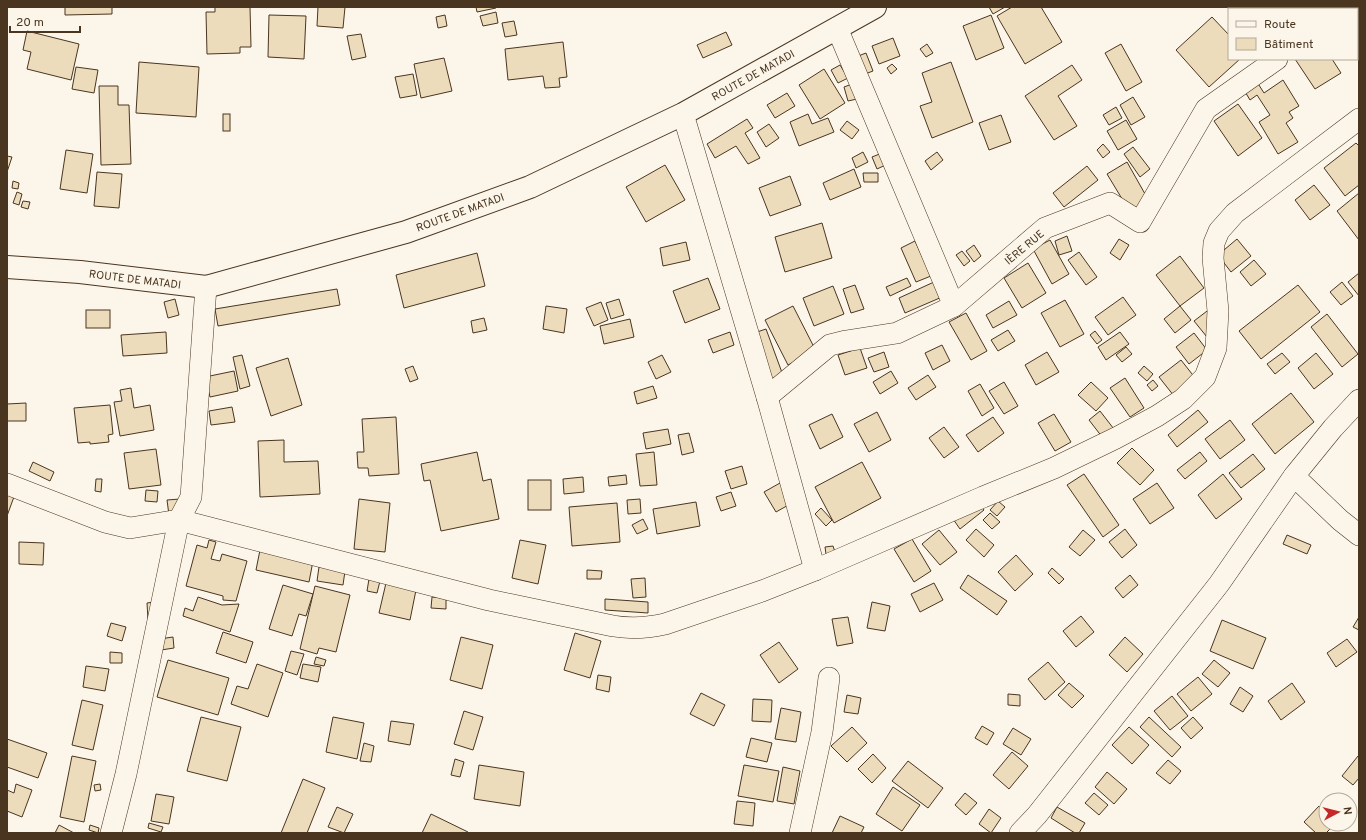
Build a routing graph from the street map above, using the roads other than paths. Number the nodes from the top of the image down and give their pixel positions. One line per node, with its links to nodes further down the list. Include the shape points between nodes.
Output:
1 (875, 7): 2 (highway, ROUTE DE MATADI)
2 (837, 28): 4 (highway, ROUTE DE MATADI); 8 (street)
3 (1276, 60): 8 (street, IÈRE RUE, via 1206,109 1140,222 1110,202 1045,228)
4 (683, 114): 7 (highway, ROUTE DE MATADI, via 530,187 406,232); 9 (street)
5 (1359, 119): 15 (street, via 1235,213 1219,231 1214,243 1213,258 1218,311 1216,348 1204,377 1183,399 1157,416 1081,456)
6 (7, 267): 7 (highway, ROUTE DE MATADI, via 80,272)
7 (206, 287): 13 (street, via 191,496)
8 (954, 306): 9 (street, IÈRE RUE, via 897,333 830,345)
9 (767, 397): 15 (street)
10 (1359, 400): 11 (street)
11 (1294, 476): 14 (street); 19 (street, via 1219,584 1042,809)
12 (7, 484): 13 (street, via 105,522 130,528)
13 (179, 520): 15 (street, via 489,600 632,629 665,624); 17 (street, via 126,774)
14 (1359, 535)
15 (815, 570)
16 (829, 678): 18 (street, via 822,732)
17 (111, 833)
18 (800, 833)
19 (1020, 833)

